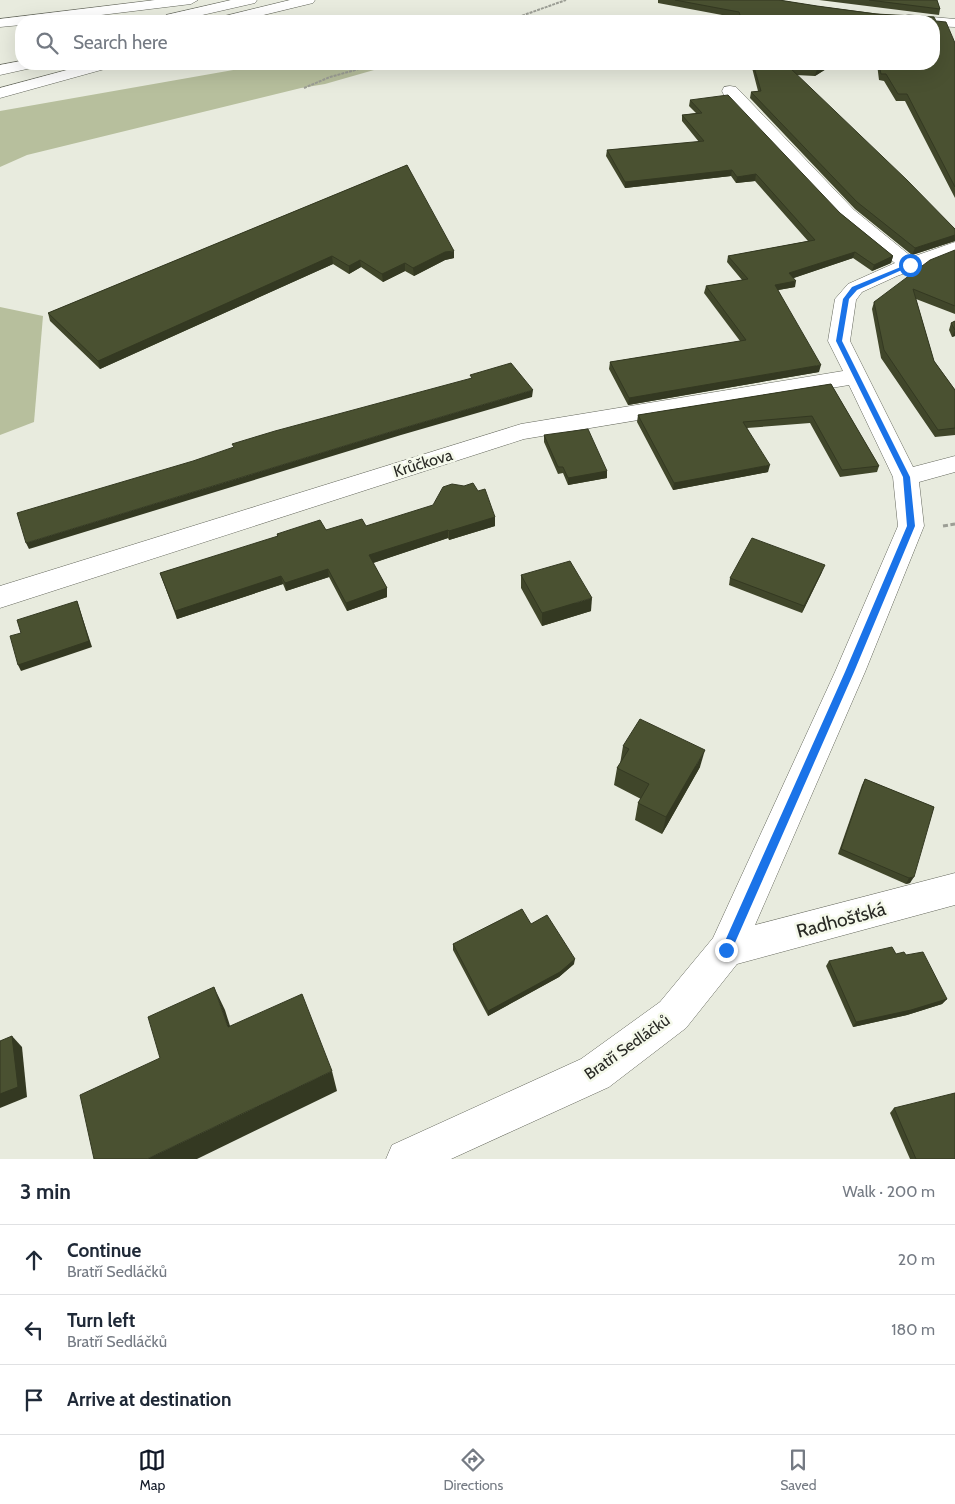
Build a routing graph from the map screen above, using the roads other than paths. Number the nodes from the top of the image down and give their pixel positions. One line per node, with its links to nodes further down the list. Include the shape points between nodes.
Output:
1 (191, 0): 4 (main road)
2 (250, 0): 5 (main road)
3 (313, 1): 6 (main road); 7 (main road)
4 (66, 15)
5 (184, 15)
6 (249, 15)
7 (272, 15)
8 (15, 21): 10 (main road)
9 (940, 22): 11 (main road)
10 (0, 23)
11 (955, 23)
12 (15, 51): 13 (main road)
13 (0, 55)
14 (15, 67): 15 (main road)
15 (0, 70)
16 (84, 70): 18 (main road)
17 (730, 91): 20 (main road, via 847,214)
18 (0, 93)
19 (955, 248): 20 (main road, Bratří Sedláčků)
20 (910, 265): 21 (main road, Bratří Sedláčků, via 855,288 846,299 839,341)
21 (858, 376): 23 (main road, Bratří Sedláčků); 24 (main road, Krůčkova, via 521,432)
22 (955, 464): 23 (main road)
23 (906, 477): 26 (main road, Bratří Sedláčků, via 911,526)
24 (0, 596)
25 (955, 889): 26 (main road, Radhošťská)
26 (726, 950): 27 (main road, Bratří Sedláčků, via 673,1015 595,1073)
27 (406, 1159)

